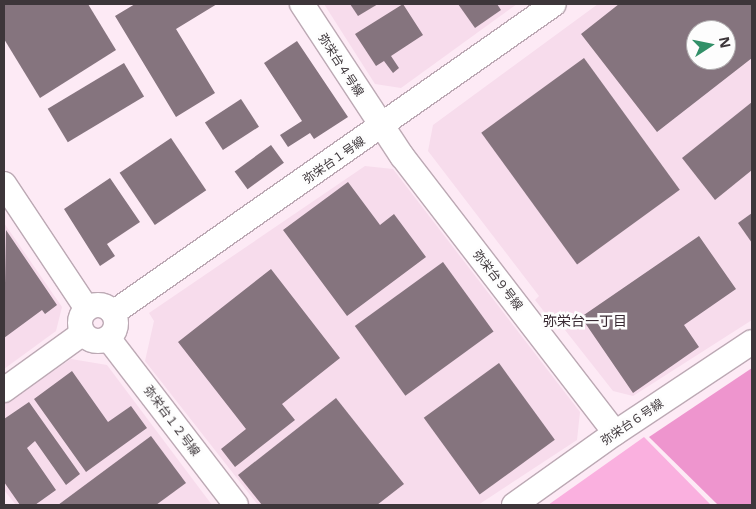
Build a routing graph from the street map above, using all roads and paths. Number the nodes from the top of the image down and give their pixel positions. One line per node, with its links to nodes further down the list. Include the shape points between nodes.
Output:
1 (302, 4): 3 (street, 弥栄台４号線)
2 (554, 4): 3 (street, 弥栄台１号線)
3 (382, 126): 6 (street, 弥栄台１号線); 11 (street, 弥栄台９号線)
4 (4, 184): 5 (street)
5 (87, 309): 6 (street, via 100,305); 7 (street, via 80,320)
6 (113, 313): 8 (street, via 115,326)
7 (83, 333): 8 (street, via 94,340); 10 (street)
8 (108, 338): 12 (street, 弥栄台１２号線)
9 (752, 342): 11 (street, 弥栄台６号線)
10 (4, 390)
11 (615, 433): 13 (street, 弥栄台６号線)
12 (236, 505)
13 (514, 505)

